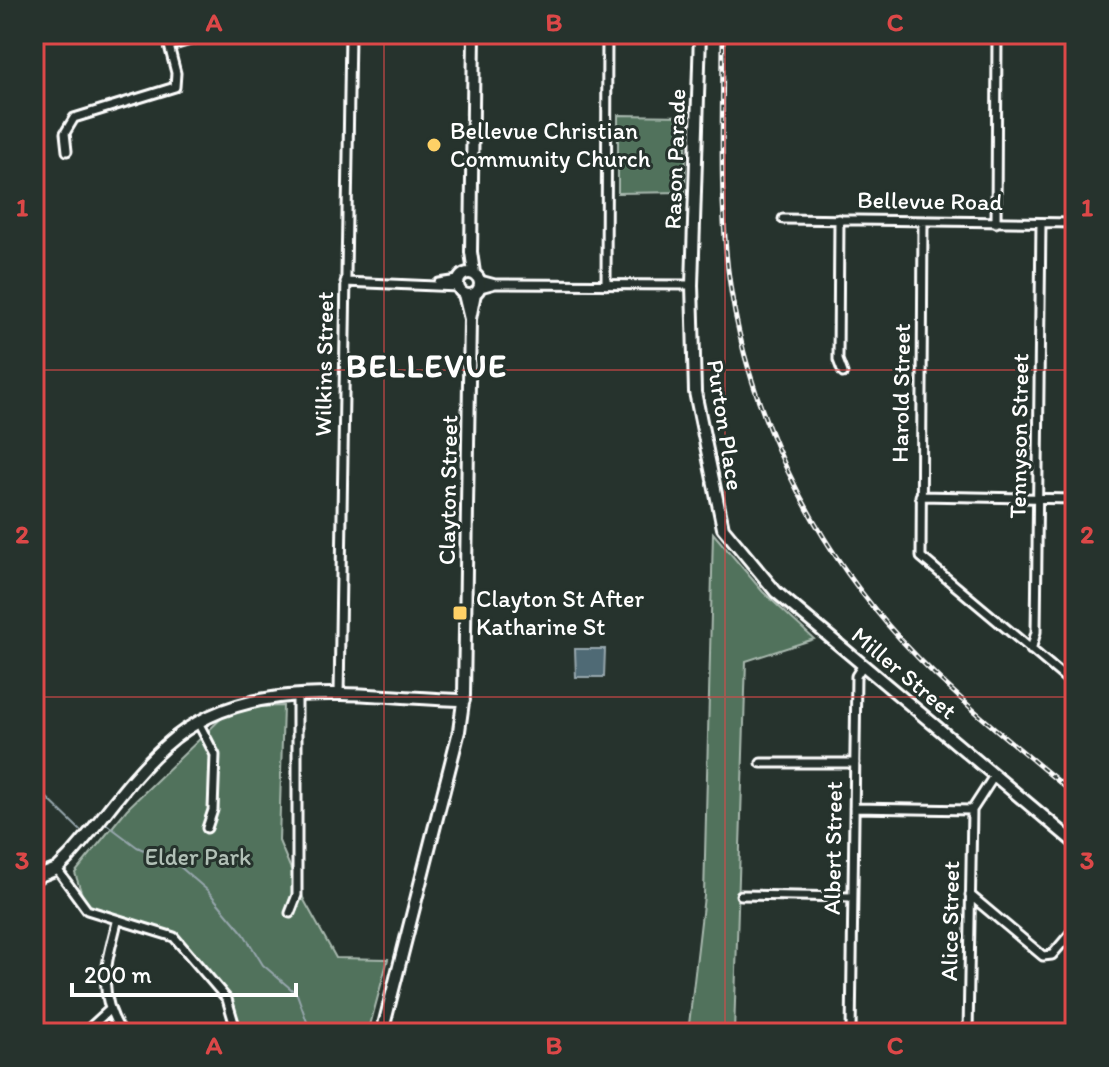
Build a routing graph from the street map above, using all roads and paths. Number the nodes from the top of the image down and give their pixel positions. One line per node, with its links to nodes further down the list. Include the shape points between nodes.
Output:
1 (194, 34): 8 (street)
2 (211, 34): 8 (street)
3 (350, 34): 16 (street, Wilkins Street)
4 (607, 34): 18 (street)
5 (700, 34): 19 (main road, Rason Parade)
6 (997, 34): 13 (street)
7 (473, 37): 17 (main road, Clayton Street)
8 (168, 40): 9 (street, via 176,73 172,91 74,118 65,133)
9 (67, 151)
10 (783, 219): 11 (street, Bellevue Road)
11 (839, 219): 12 (street, Bellevue Road); 20 (street, via 838,360)
12 (923, 221): 13 (street, Bellevue Road); 21 (street, Harold Street)
13 (996, 223): 14 (street, Bellevue Road)
14 (1041, 223): 15 (street, Bellevue Road); 22 (street, Tennyson Street)
15 (1075, 223)
16 (345, 282): 17 (street); 28 (street, Wilkins Street)
17 (469, 284): 18 (street); 30 (main road, Clayton Street)
18 (606, 285): 19 (street)
19 (692, 285): 24 (main road, Purton Place, via 695,392)
20 (843, 373)
21 (920, 496): 22 (street); 25 (street, Harold Street, via 920,555 926,564)
22 (1039, 499): 23 (street); 25 (street, Tennyson Street, via 1036,632)
23 (1075, 499)
24 (721, 522): 26 (main road, Miller Street, via 776,592)
25 (1031, 650): 27 (street)
26 (863, 665): 33 (street, Albert Street, via 856,676); 34 (main road, Miller Street)
27 (1075, 686)
28 (339, 695): 29 (main road); 30 (main road)
29 (297, 696): 31 (main road, via 246,703); 44 (street, via 297,895)
30 (462, 698): 51 (main road, Clayton Street)
31 (199, 724): 37 (street, via 215,755 213,810); 39 (main road, via 149,761)
32 (761, 763): 33 (street)
33 (855, 763): 35 (street, Albert Street)
34 (994, 776): 36 (street); 38 (main road, Miller Street)
35 (854, 808): 36 (street); 43 (street, Albert Street)
36 (972, 810): 42 (street, Alice Street)
37 (207, 828)
38 (1075, 843)
39 (57, 869): 40 (main road); 45 (street, via 87,910)
40 (34, 878)
41 (741, 895): 43 (street)
42 (970, 895): 46 (street, via 1043,956 1052,955); 53 (street, Alice Street)
43 (852, 897): 52 (street, Albert Street)
44 (290, 913)
45 (117, 922): 47 (street, via 104,976); 50 (street, via 174,937 227,999)
46 (1075, 928)
47 (108, 1011): 48 (street); 49 (street)
48 (84, 1033)
49 (122, 1033)
50 (237, 1033)
51 (382, 1033)
52 (851, 1033)
53 (968, 1033)

